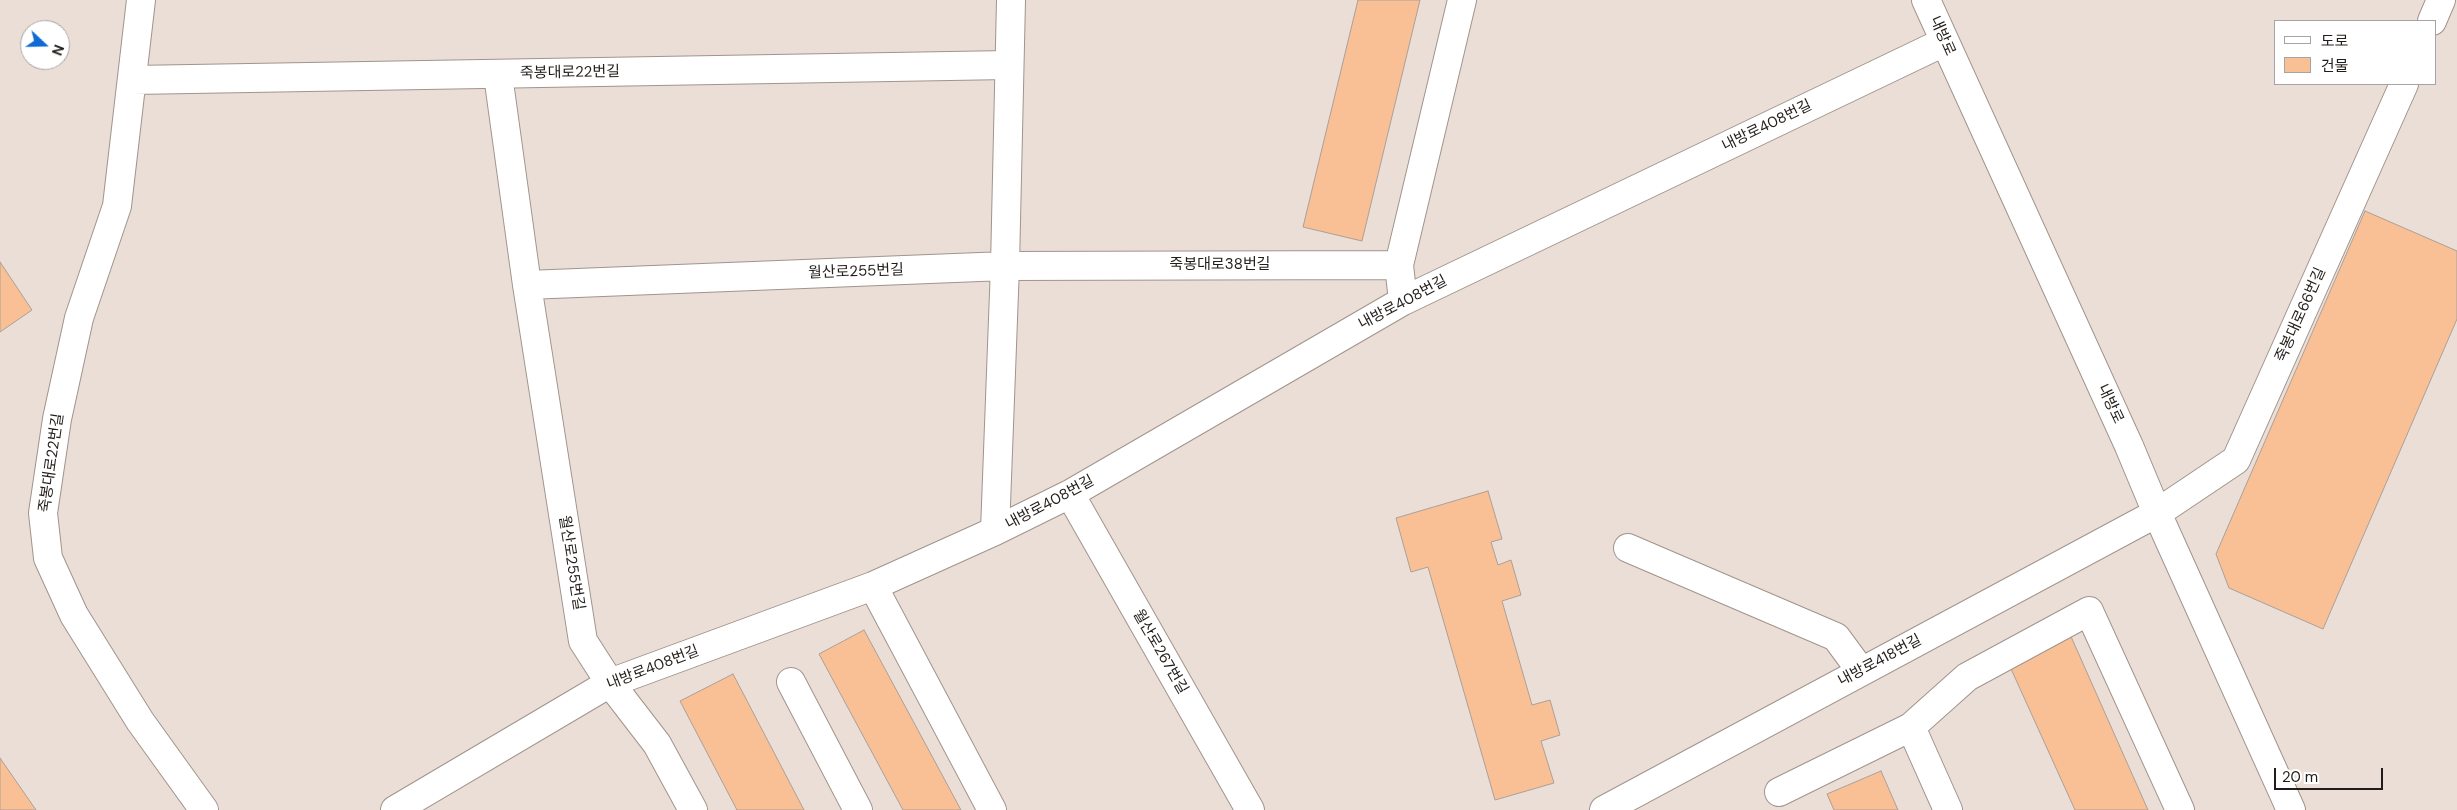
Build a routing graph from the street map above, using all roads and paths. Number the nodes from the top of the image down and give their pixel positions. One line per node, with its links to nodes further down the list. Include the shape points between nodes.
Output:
1 (141, 0): 10 (street, 죽봉대로22번길)
2 (1011, 0): 8 (street)
3 (1462, 0): 12 (street)
4 (1926, 0): 7 (street, 내방로)
5 (2441, 0): 6 (street)
6 (2432, 20)
7 (1944, 42): 15 (street, 내방로408번길); 17 (street, 내방로)
8 (1008, 64): 9 (street, 죽봉대로22번길); 13 (street)
9 (498, 75): 10 (street, 죽봉대로22번길); 14 (street, 월산로255번길)
10 (132, 80): 26 (street, 죽봉대로22번길, via 116,206 79,318 57,419 43,513 48,558 74,615 140,721)
11 (2404, 85): 17 (street, 죽봉대로66번길, via 2236,460)
12 (1399, 265): 13 (street, 죽봉대로38번길); 15 (street)
13 (1005, 266): 14 (street, 월산로255번길); 18 (street)
14 (527, 285): 23 (street, 월산로255번길, via 583,641)
15 (1403, 301): 16 (street, 내방로408번길)
16 (1070, 494): 18 (street, 내방로408번길); 31 (street, 월산로267번길)
17 (2157, 513): 21 (street, 내방로418번길); 35 (street, 내방로)
18 (995, 531): 20 (street, 내방로408번길)
19 (1628, 548): 21 (street, via 1836,637)
20 (873, 586): 23 (street, 내방로408번길); 30 (street)
21 (1861, 671): 32 (street, 내방로418번길)
22 (791, 682): 29 (street)
23 (610, 683): 27 (street, 내방로408번길); 28 (street, 월산로255번길, via 657,744)
24 (1911, 727): 25 (street); 33 (street); 34 (street, via 1967,677 2089,611)
25 (1780, 792)
26 (204, 810)
27 (395, 810)
28 (693, 810)
29 (858, 810)
30 (992, 810)
31 (1250, 810)
32 (1604, 810)
33 (1948, 810)
34 (2180, 810)
35 (2291, 810)

